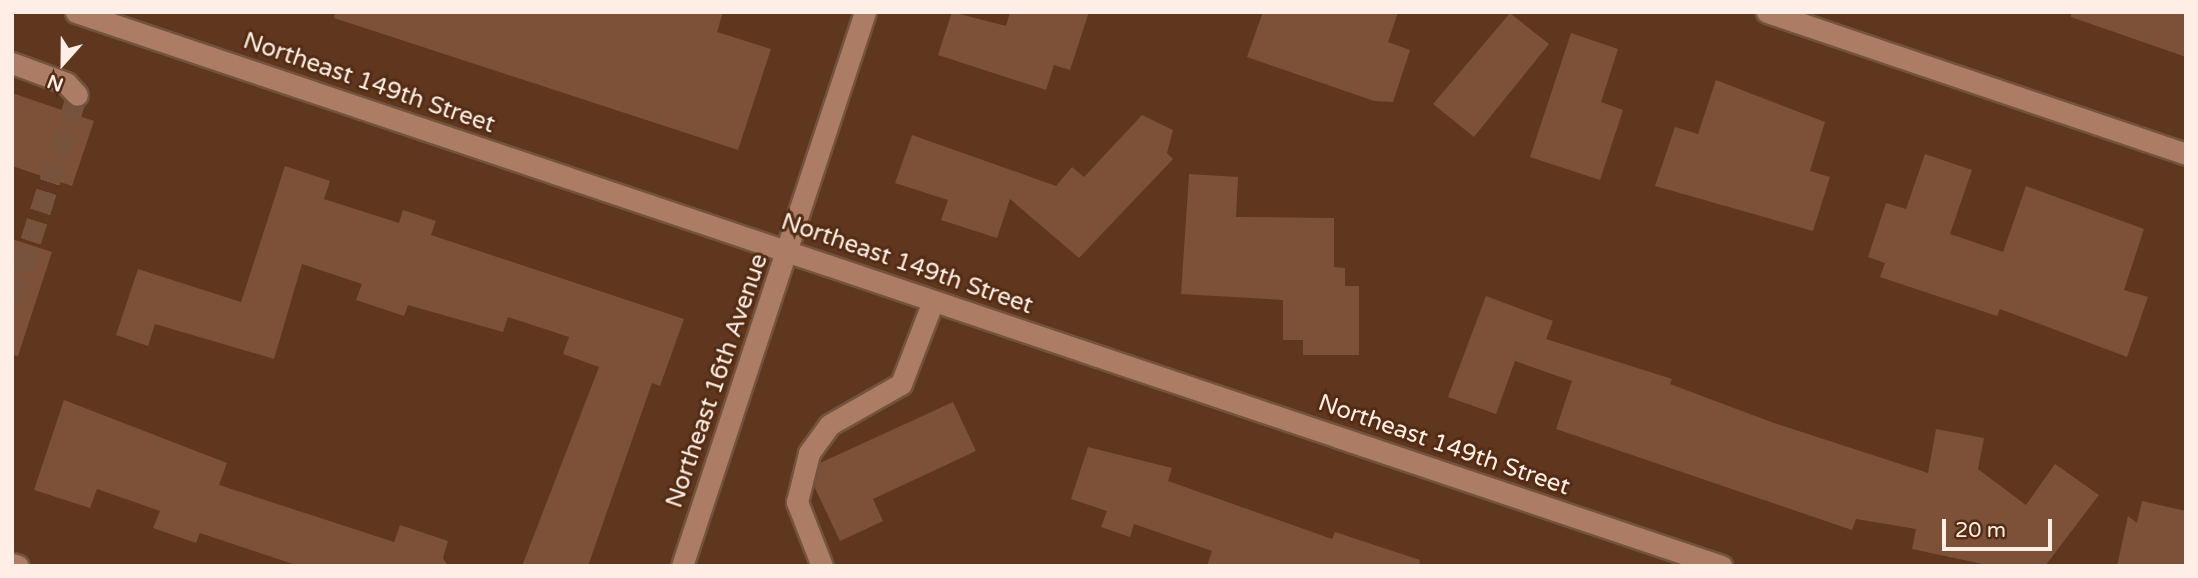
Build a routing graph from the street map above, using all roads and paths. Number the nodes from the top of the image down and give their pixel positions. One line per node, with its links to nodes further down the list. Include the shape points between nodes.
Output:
1 (76, 12): 7 (street, Northeast 149th Street)
2 (866, 12): 7 (street, Northeast 16th Avenue)
3 (1767, 12): 6 (street)
4 (12, 63): 5 (street, via 66,83)
5 (76, 94)
6 (2186, 154)
7 (788, 252): 8 (street, Northeast 149th Street); 11 (street, Northeast 16th Avenue)
8 (933, 300): 12 (street, via 901,384 828,425 809,453 797,502); 13 (street, Northeast 149th Street)
9 (12, 564): 10 (street)
10 (18, 566)
11 (682, 566)
12 (822, 566)
13 (1721, 566)

